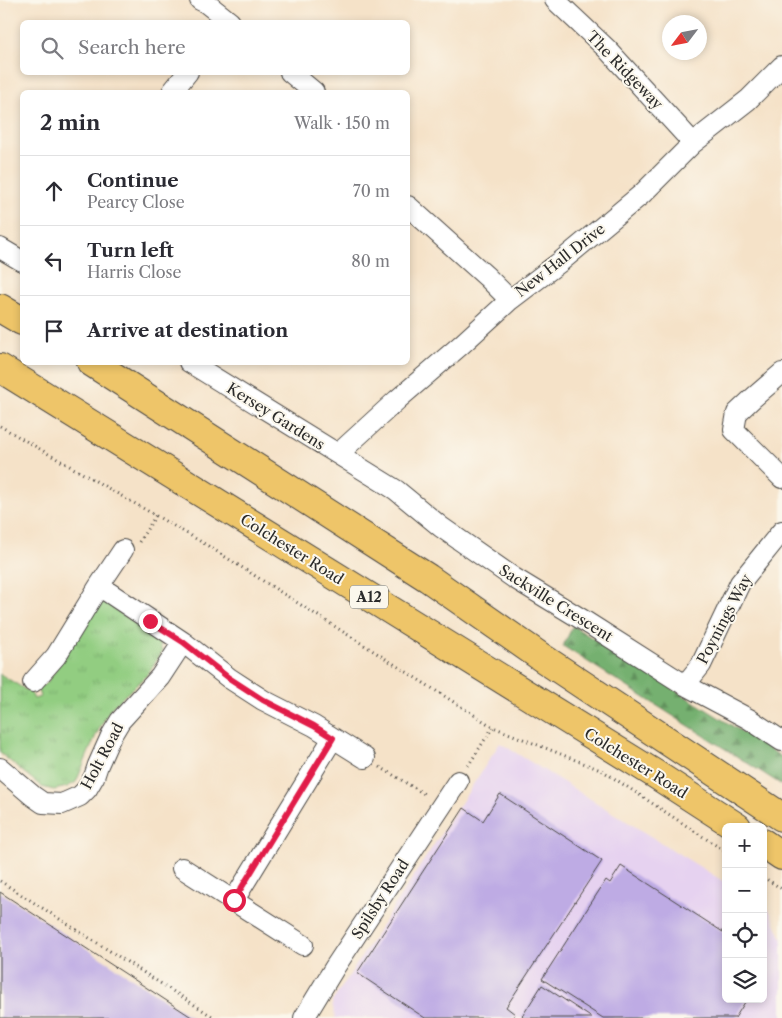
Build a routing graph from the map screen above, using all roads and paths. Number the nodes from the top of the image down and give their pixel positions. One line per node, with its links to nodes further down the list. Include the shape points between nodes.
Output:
1 (200, 0): 3 (street)
2 (554, 0): 9 (street, The Ridgeway, via 607,49)
3 (227, 20)
4 (782, 66): 9 (street, New Hall Drive, via 748,100)
5 (186, 75): 7 (street)
6 (294, 75): 8 (street)
7 (174, 90)
8 (312, 90)
9 (693, 142): 13 (street, New Hall Drive, via 642,194)
10 (410, 208): 13 (street)
11 (0, 248): 12 (street)
12 (20, 261)
13 (510, 300): 21 (street, New Hall Drive)
14 (0, 308): 15 (highway)
15 (20, 320)
16 (96, 365): 37 (highway, via 428,578)
17 (194, 365): 21 (street, Kersey Gardens)
18 (0, 368): 38 (highway, Colchester Road / A12)
19 (782, 373): 22 (street, via 737,413 734,430)
20 (0, 426): 23 (path)
21 (338, 454): 29 (street, Sackville Crescent, via 396,490 441,527 514,578)
22 (782, 478)
23 (156, 515): 25 (path, via 133,550); 30 (path)
24 (782, 531): 29 (street, Poynings Way, via 740,583 701,665)
25 (123, 550): 26 (street)
26 (99, 586): 27 (street); 28 (street, via 56,656)
27 (183, 642): 31 (street, via 229,678); 34 (street, Holt Road, via 160,677 120,720 88,789 80,796 62,804 43,803)
28 (33, 682)
29 (685, 685): 32 (street, Sackville Crescent, via 749,719)
30 (493, 727): 35 (path); 40 (path, via 603,771)
31 (333, 738): 33 (street); 46 (street)
32 (782, 741)
33 (365, 758): 36 (path)
34 (0, 768)
35 (458, 781): 36 (street, Spilsby Road)
36 (442, 804): 49 (street, Spilsby Road)
37 (782, 817)
38 (731, 823)
39 (767, 847): 41 (highway)
40 (722, 849)
41 (782, 856)
42 (182, 868): 46 (street)
43 (767, 880): 45 (path)
44 (0, 881): 48 (path)
45 (782, 889)
46 (234, 900): 47 (street)
47 (303, 945)
48 (215, 1018)
49 (304, 1018)

